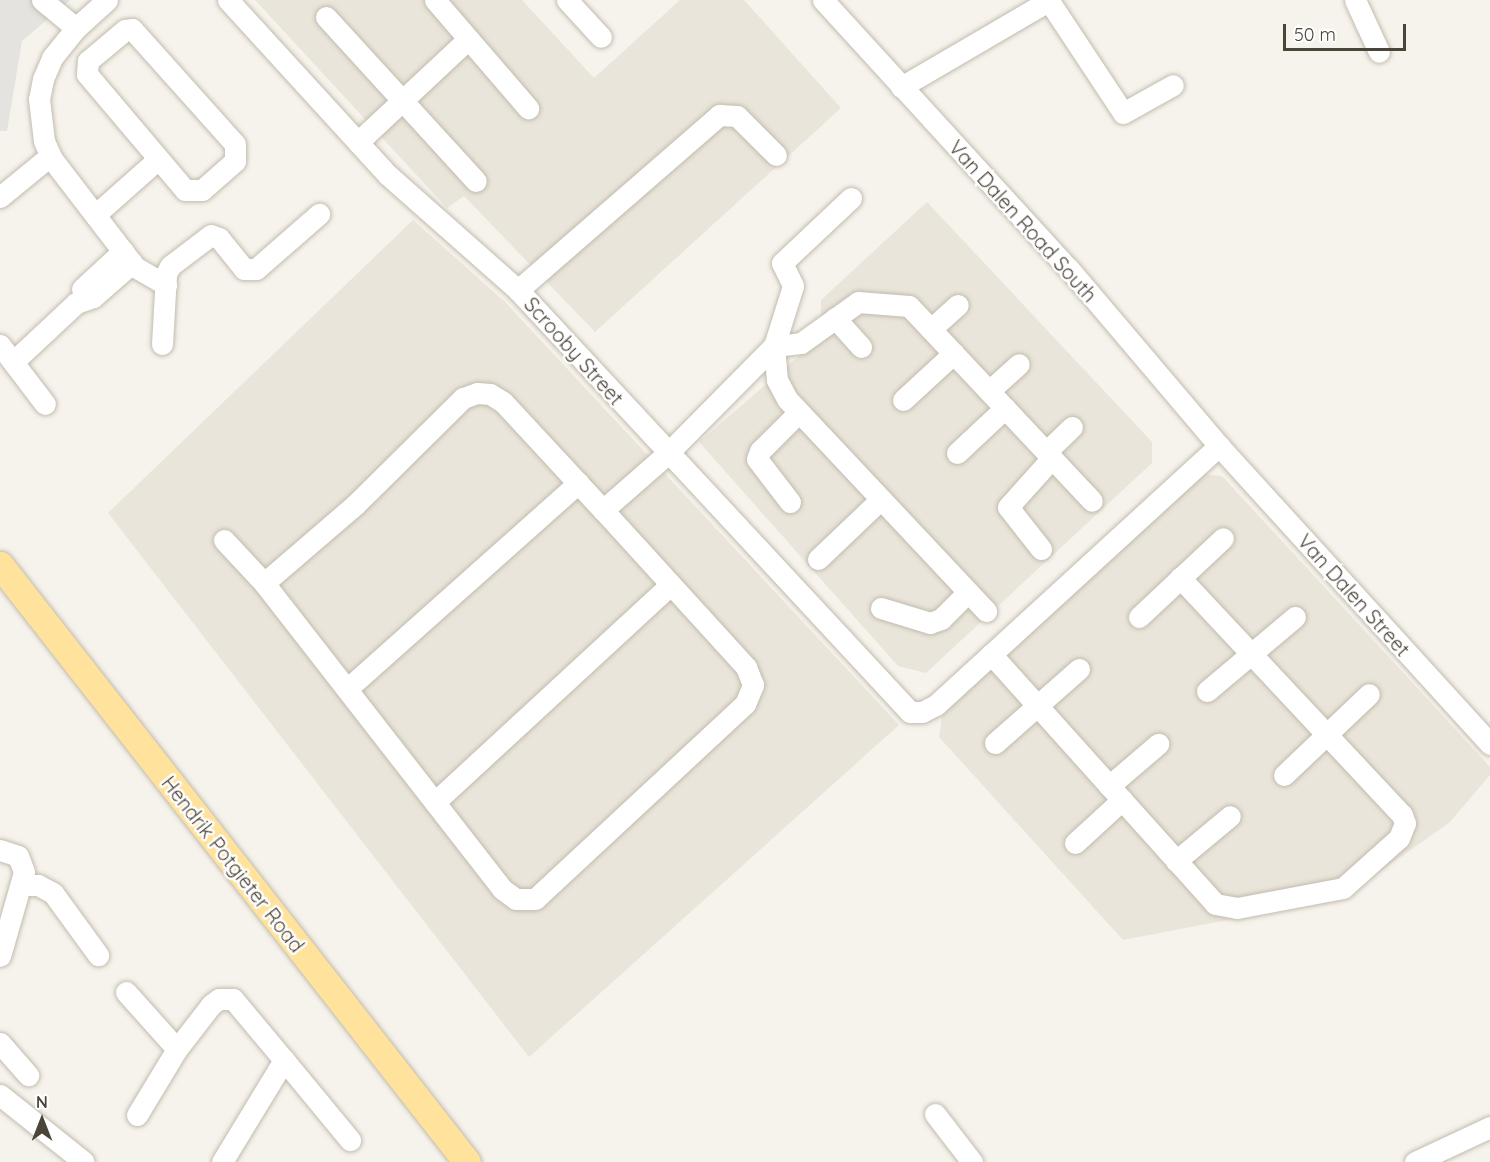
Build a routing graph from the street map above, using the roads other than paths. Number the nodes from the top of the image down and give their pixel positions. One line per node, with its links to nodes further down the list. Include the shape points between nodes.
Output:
1 (42, 0): 10 (street)
2 (107, 0): 10 (street)
3 (228, 0): 18 (street, Scrooby Street)
4 (435, 0): 12 (street)
5 (567, 0): 11 (street)
6 (823, 0): 15 (street, Van Dalen Road South)
7 (1049, 0): 14 (street, via 1123,112); 15 (street)
8 (1355, 0): 13 (street)
9 (326, 17): 16 (street)
10 (76, 28): 19 (street, via 43,79 39,99)
11 (602, 37)
12 (468, 39): 16 (street); 17 (street)
13 (1379, 52)
14 (1173, 86)
15 (901, 87): 47 (street, Van Dalen Road South, via 1068,269)
16 (403, 100): 18 (street); 22 (street)
17 (528, 108)
18 (358, 142): 30 (street, Scrooby Street, via 388,175)
19 (48, 151): 23 (street); 24 (street); 27 (street)
20 (776, 155): 30 (street, via 738,116 719,115)
21 (158, 159): 21 (street, via 85,68 88,61 125,30 137,32 235,144 238,153 235,161 194,192 185,190); 27 (street)
22 (476, 181)
23 (0, 188)
24 (0, 197)
25 (850, 198): 36 (street, via 784,259 782,267 793,290)
26 (319, 214): 29 (street, via 250,271 239,264 219,238 206,236 170,266)
27 (95, 215): 28 (street)
28 (127, 257): 29 (street, via 147,277); 39 (street, via 93,297 76,303)
29 (166, 285): 34 (street)
30 (518, 290): 49 (street, Scrooby Street)
31 (958, 305): 33 (street)
32 (835, 318): 33 (street, via 864,300 898,302 909,306); 36 (street, via 801,343); 37 (street)
33 (930, 328): 38 (street)
34 (162, 344)
35 (0, 345): 39 (street)
36 (774, 345): 45 (street, via 777,380); 49 (street)
37 (861, 347)
38 (954, 353): 41 (street); 42 (street)
39 (13, 362): 43 (street)
40 (1019, 364): 41 (street)
41 (989, 391): 44 (street)
42 (903, 400)
43 (45, 404)
44 (1005, 408): 48 (street); 50 (street)
45 (799, 412): 52 (street); 54 (street, via 760,451 757,459)
46 (1072, 427): 50 (street)
47 (1219, 446): 69 (street); 79 (street, Van Dalen Street)
48 (957, 453)
49 (667, 454): 55 (street); 69 (street, Scrooby Street, via 910,712 922,712 936,705)
50 (1049, 455): 53 (street); 58 (street, via 1008,507)
51 (578, 483): 55 (street); 62 (street, via 503,402 477,393 464,398 356,504); 72 (street)
52 (881, 500): 59 (street); 64 (street)
53 (1092, 501)
54 (790, 502)
55 (603, 510): 63 (street)
56 (1223, 538): 61 (street)
57 (224, 540): 62 (street)
58 (1041, 549)
59 (818, 559)
60 (0, 565): 102 (main road, Hendrik Potgieter Road)
61 (1180, 578): 67 (street); 70 (street)
62 (264, 583): 72 (street)
63 (670, 585): 82 (street); 82 (street, via 746,667 752,677 750,696 544,891 526,900 507,894)
64 (968, 592): 65 (street, via 941,619 930,623); 66 (street)
65 (881, 608)
66 (986, 611)
67 (1139, 617)
68 (1295, 617): 70 (street)
69 (992, 654): 75 (street)
70 (1251, 654): 73 (street); 76 (street)
71 (1079, 669): 75 (street)
72 (347, 689): 82 (street)
73 (1207, 691)
74 (1370, 694): 76 (street)
75 (1037, 706): 77 (street); 81 (street)
76 (1327, 734): 80 (street); 86 (street, via 1405,823 1399,838 1342,888 1224,908 1208,897)
77 (995, 743)
78 (1158, 744): 81 (street)
79 (1490, 744)
80 (1284, 775)
81 (1116, 793): 84 (street); 86 (street)
82 (435, 802)
83 (1230, 816): 86 (street)
84 (1075, 843)
85 (0, 850): 87 (street, via 18,856 24,872)
86 (1176, 861)
87 (22, 885): 88 (street, via 38,885 53,893); 89 (street)
88 (98, 955)
89 (0, 956)
90 (126, 992): 92 (street)
91 (0, 1043): 94 (street)
92 (177, 1049): 93 (street, via 211,1005 226,997 239,1003); 97 (street)
93 (284, 1060): 99 (street); 101 (street)
94 (28, 1075)
95 (0, 1095): 100 (street)
96 (935, 1114): 103 (street)
97 (137, 1115)
98 (1490, 1127): 104 (street)
99 (350, 1140)
100 (84, 1162)
101 (222, 1162)
102 (467, 1162)
103 (972, 1162)
104 (1415, 1162)

